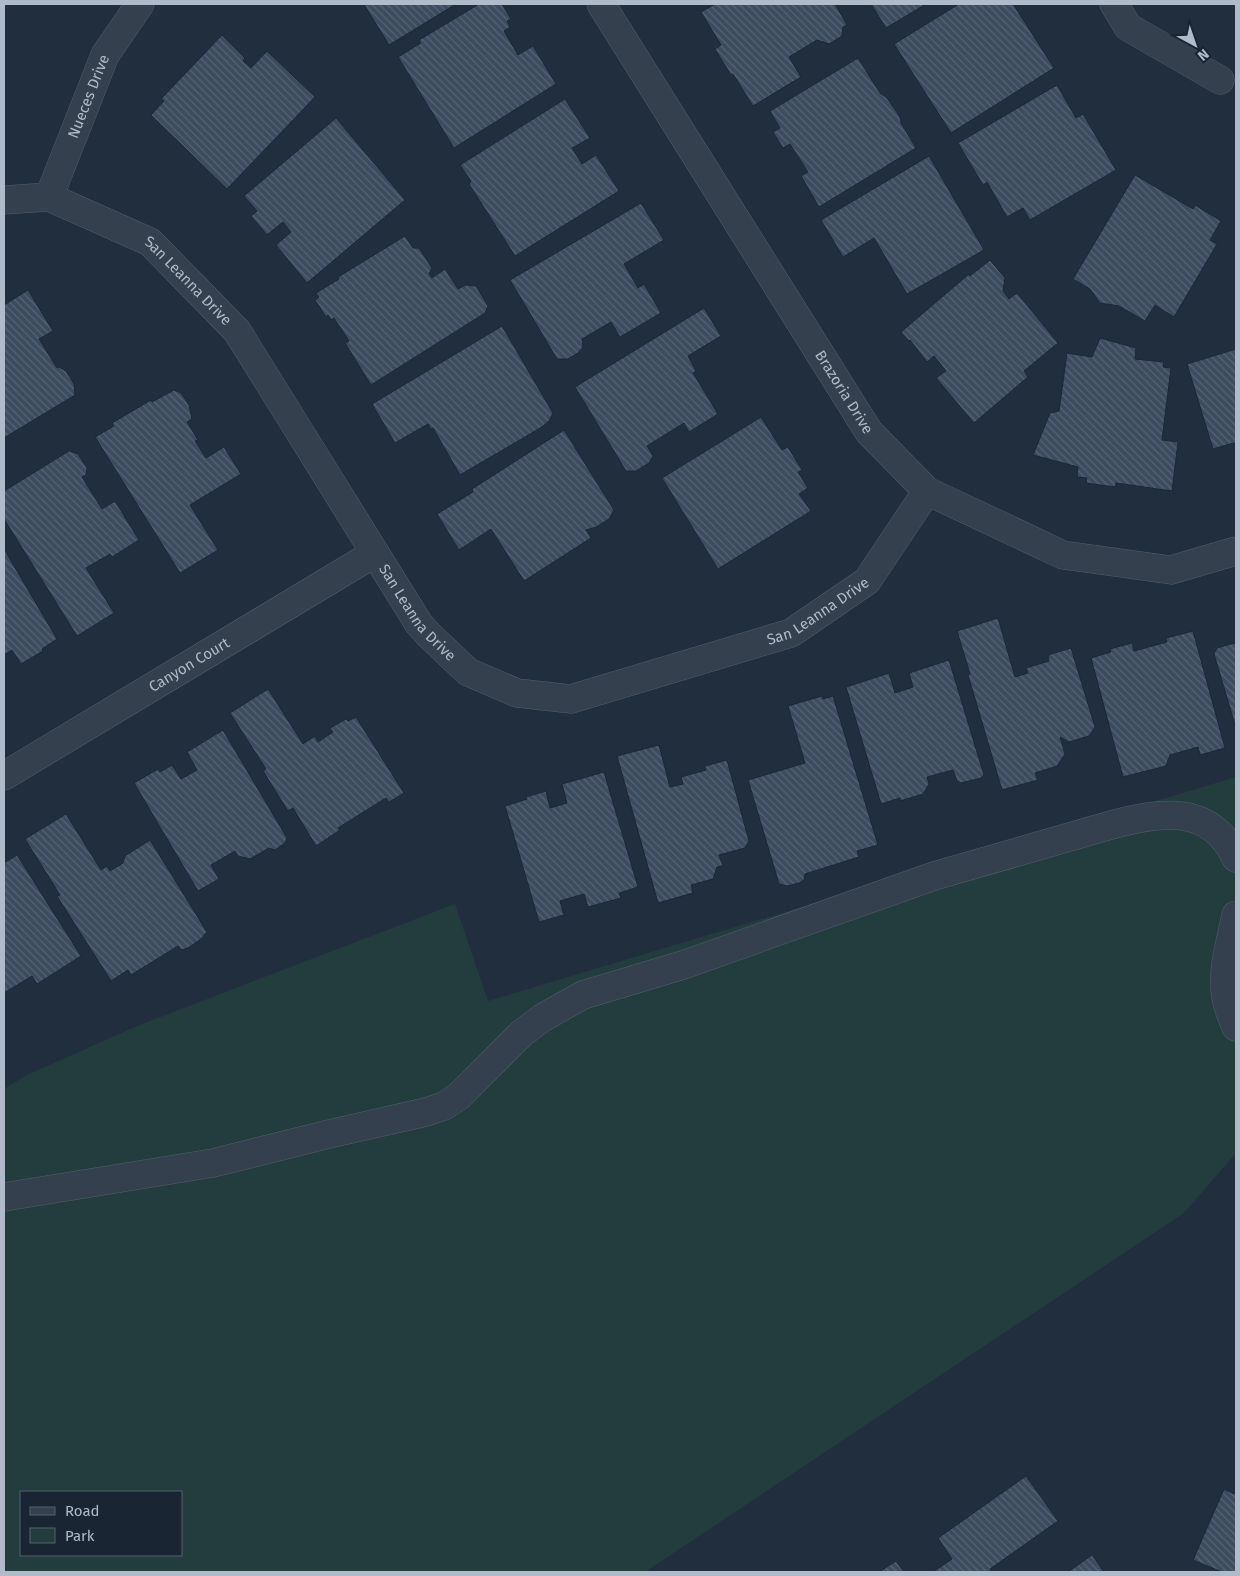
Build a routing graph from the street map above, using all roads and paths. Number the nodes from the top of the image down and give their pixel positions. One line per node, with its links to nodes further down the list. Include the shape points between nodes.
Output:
1 (140, 4): 5 (street, Nueces Drive, via 105,55)
2 (601, 4): 7 (street, Brazoria Drive, via 869,432)
3 (1114, 4): 4 (street, via 1128,26)
4 (1220, 80)
5 (49, 197): 6 (street, San Leanna Drive); 9 (street, San Leanna Drive, via 150,242 237,331)
6 (4, 200)
7 (927, 491): 8 (street, Brazoria Drive, via 1063,555 1171,570); 9 (street, San Leanna Drive, via 867,581 791,633 571,699 517,694 468,672 419,624)
8 (1236, 550)
9 (375, 553): 10 (street, Canyon Court)
10 (4, 776)
11 (1236, 858): 14 (street, via 1218,833 1183,815 1141,817 1111,825 934,876 683,965 583,995 548,1014 521,1034 460,1096 444,1106 213,1163)
12 (1236, 915): 13 (street, via 1224,983)
13 (1236, 1026)
14 (4, 1197)

